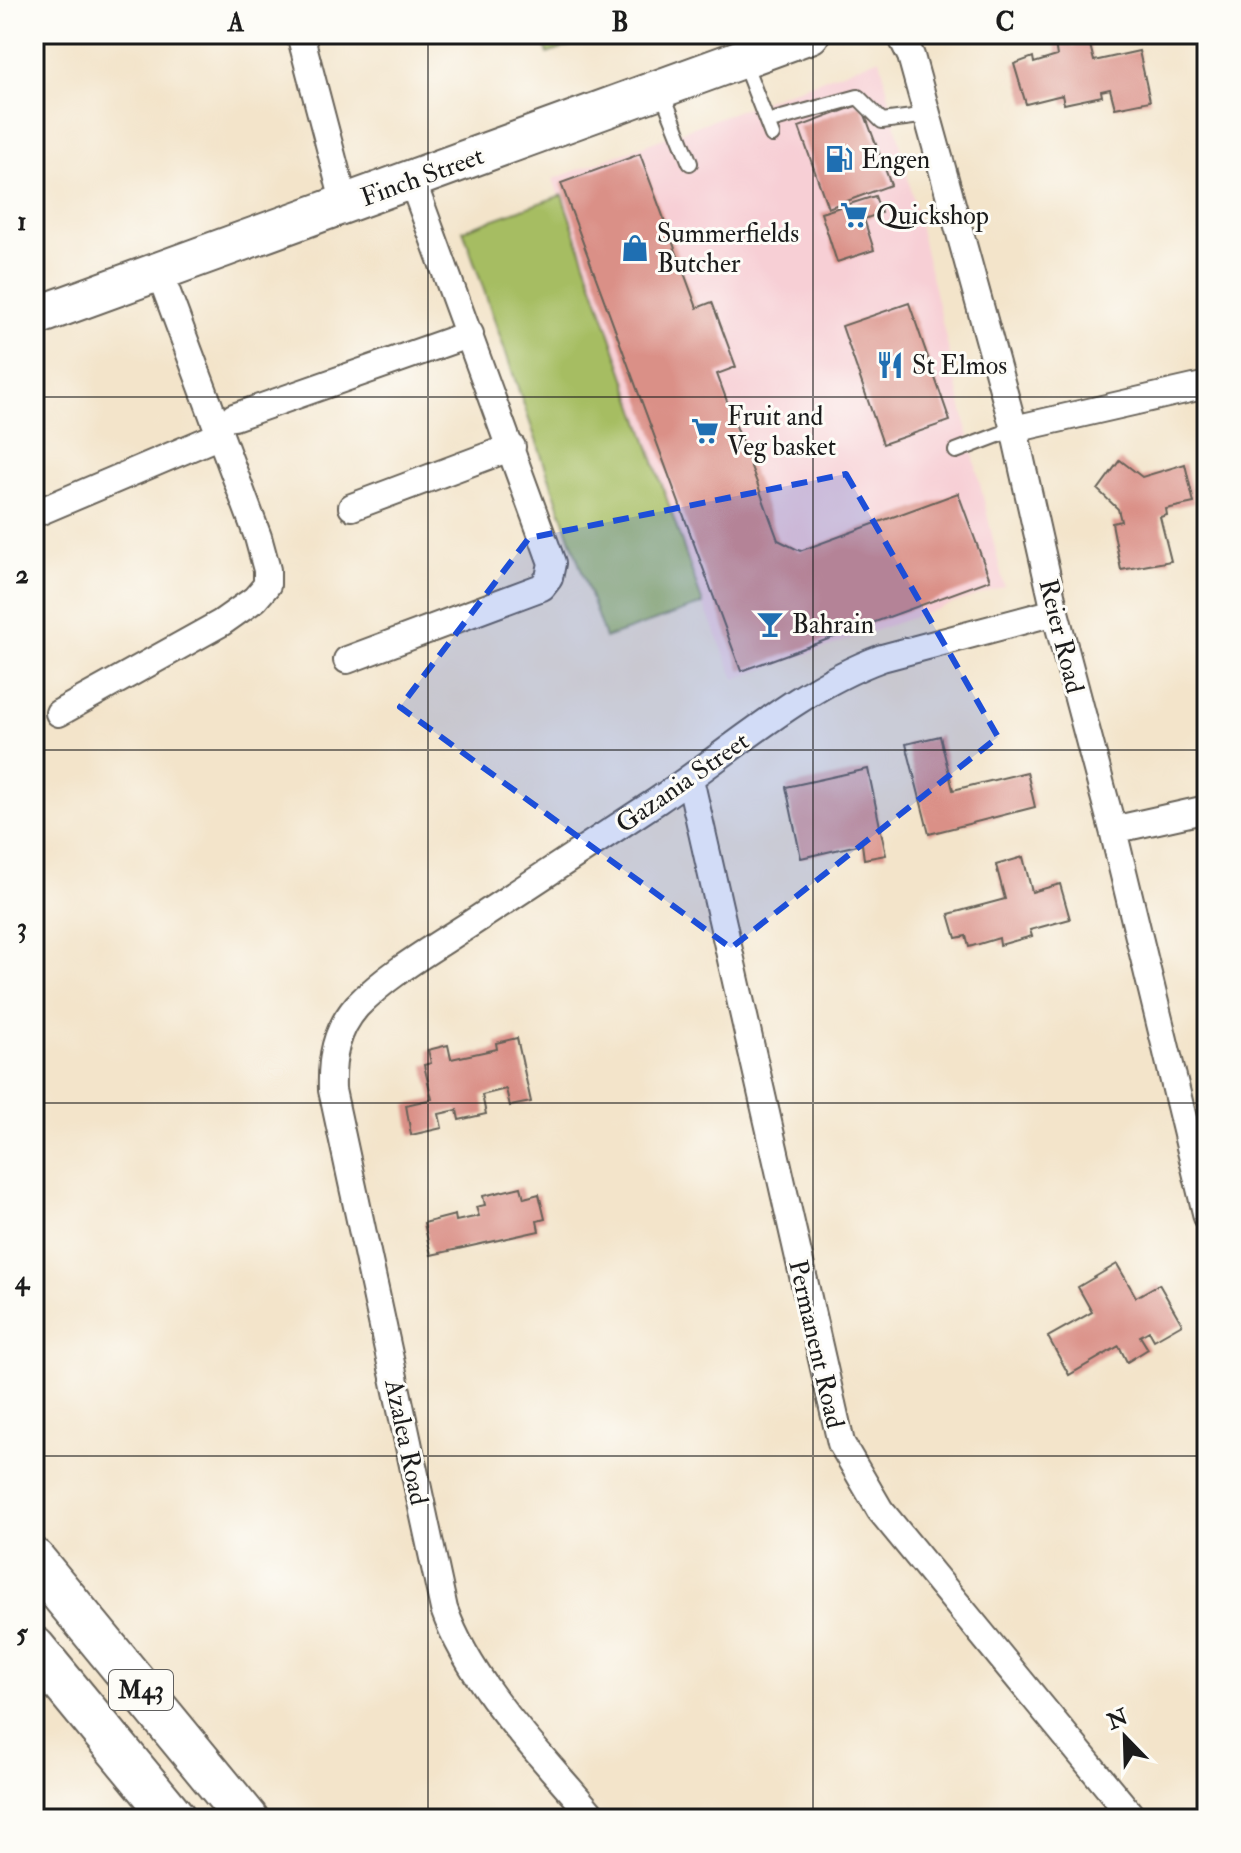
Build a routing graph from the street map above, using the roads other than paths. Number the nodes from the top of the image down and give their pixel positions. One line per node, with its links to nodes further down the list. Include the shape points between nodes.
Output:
1 (300, 34): 10 (street)
2 (810, 34): 4 (street, Finch Street)
3 (908, 41): 6 (street, Reier Road)
4 (742, 47): 5 (street, Finch Street); 6 (lane, via 770,128 858,97 882,121); 7 (street, via 654,71)
5 (661, 90): 7 (street, Finch Street); 8 (lane)
6 (928, 115): 16 (street, Reier Road)
7 (550, 129): 9 (street, Finch Street)
8 (690, 163)
9 (412, 180): 10 (street, Finch Street); 13 (street)
10 (345, 205): 11 (street, Finch Street)
11 (159, 271): 12 (street, Finch Street); 15 (street)
12 (42, 312)
13 (470, 334): 15 (street); 17 (street)
14 (1207, 385): 16 (street)
15 (227, 426): 20 (street); 23 (street, via 267,585 221,623)
16 (1014, 429): 18 (lane); 21 (street, Reier Road)
17 (512, 447): 19 (street); 22 (street, via 548,548 549,578 527,594)
18 (956, 451)
19 (352, 507)
20 (34, 514)
21 (1055, 612): 24 (street, Gazania Street, via 858,667 768,721); 26 (street, Reier Road)
22 (347, 660)
23 (59, 713)
24 (690, 779): 27 (street, Gazania Street, via 404,968); 34 (street, Permanent Road, via 841,1443 880,1510)
25 (1207, 809): 26 (street)
26 (1113, 830): 28 (street, Reier Road)
27 (345, 1022): 33 (street, Azalea Road, via 333,1050 332,1090 444,1609 456,1641 477,1672)
28 (1207, 1217)
29 (34, 1560): 32 (main road, M43)
30 (34, 1648): 31 (main road, M43)
31 (175, 1819)
32 (247, 1819)
33 (595, 1819)
34 (1134, 1819)

